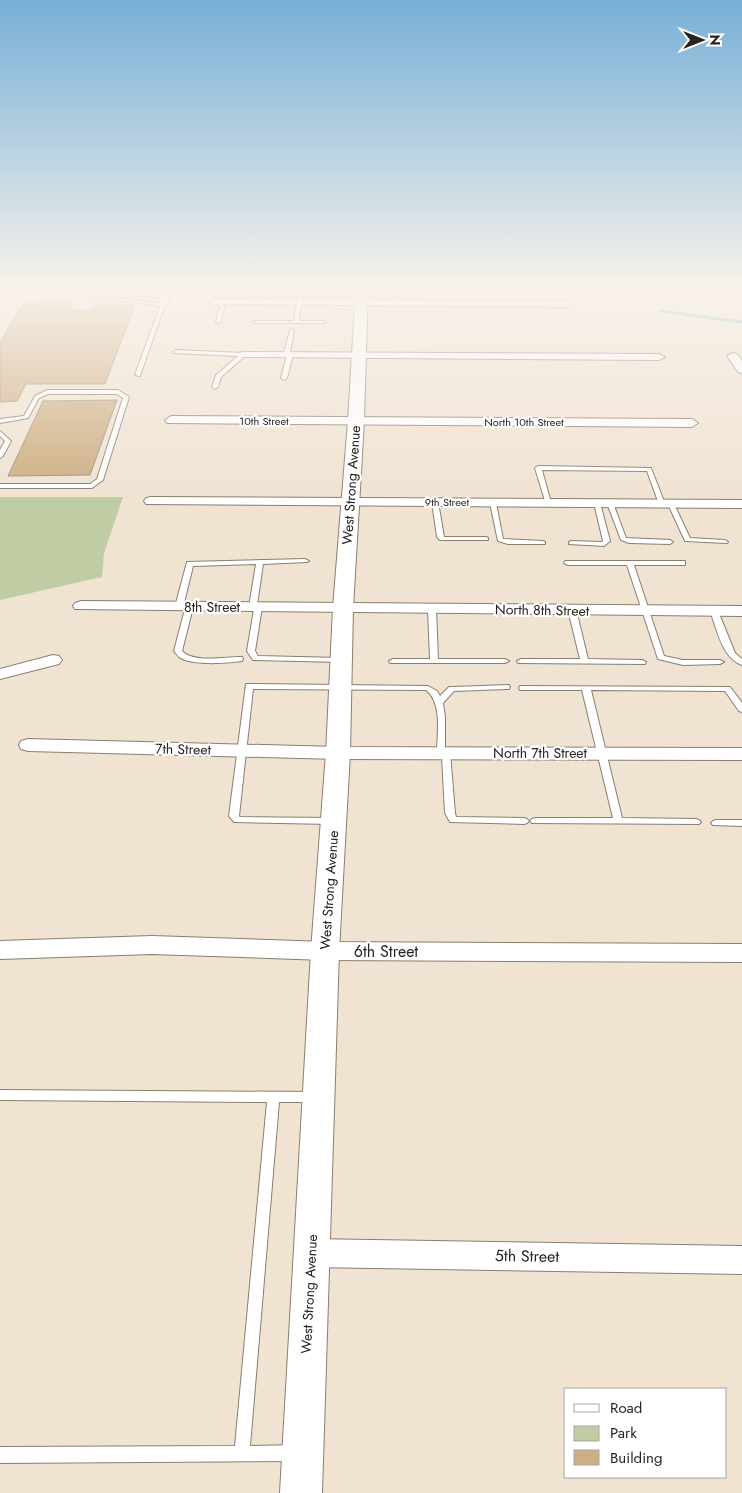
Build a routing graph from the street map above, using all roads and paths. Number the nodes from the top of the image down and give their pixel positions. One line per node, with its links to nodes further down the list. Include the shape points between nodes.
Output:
1 (732, 356): 8 (street)
2 (144, 357): 9 (lane)
3 (241, 357): 11 (lane, via 218,376)
4 (290, 357): 10 (lane)
5 (357, 357): 14 (street, West Strong Avenue)
6 (610, 357): 7 (street)
7 (659, 357)
8 (742, 370)
9 (138, 375)
10 (284, 378)
11 (215, 387)
12 (171, 420): 14 (street, 10th Street)
13 (0, 421): 18 (lane, via 26,417 37,396 47,392 118,392 126,397 100,480 92,486)
14 (356, 421): 15 (street, North 10th Street); 20 (street, West Strong Avenue)
15 (692, 423)
16 (0, 433): 17 (lane, via 8,441)
17 (0, 456)
18 (0, 486)
19 (152, 501): 20 (street, 9th Street)
20 (350, 502): 21 (street, 9th Street); 40 (street, West Strong Avenue)
21 (434, 502): 22 (street, 9th Street); 27 (lane, via 442,539)
22 (493, 503): 23 (street, 9th Street); 30 (lane, via 500,540)
23 (548, 503): 24 (street, 9th Street); 25 (lane, via 538,468 649,469)
24 (603, 503): 25 (street, 9th Street); 28 (lane, via 623,539); 31 (lane, via 607,541 604,544)
25 (666, 504): 26 (street, 9th Street); 29 (lane, via 686,540)
26 (742, 504)
27 (486, 539)
28 (670, 542)
29 (726, 542)
30 (543, 543)
31 (571, 544)
32 (305, 561): 33 (lane)
33 (260, 562): 38 (lane, via 190,564); 39 (lane)
34 (568, 563): 35 (lane)
35 (630, 563): 36 (lane); 43 (lane)
36 (682, 563)
37 (81, 606): 38 (street, 8th Street)
38 (184, 607): 39 (street, 8th Street); 46 (lane, via 180,655 196,660)
39 (256, 607): 40 (street, 8th Street); 56 (lane, via 251,651 256,658)
40 (343, 608): 41 (street, North 8th Street); 56 (street, West Strong Avenue)
41 (432, 609): 42 (street, North 8th Street); 49 (lane)
42 (572, 610): 43 (street, North 8th Street); 52 (lane)
43 (645, 610): 44 (street, North 8th Street); 54 (lane, via 661,657 679,662)
44 (714, 611): 45 (street, North 8th Street); 55 (lane, via 731,654)
45 (742, 611)
46 (239, 659)
47 (53, 660): 57 (street)
48 (393, 661): 49 (lane)
49 (434, 661): 50 (lane)
50 (505, 661)
51 (521, 661): 52 (lane)
52 (585, 661): 53 (lane)
53 (642, 662)
54 (720, 662)
55 (742, 663)
56 (341, 673): 61 (lane, via 432,690); 64 (lane, via 249,686); 65 (street, West Strong Avenue)
57 (0, 674)
58 (506, 687): 61 (lane, via 452,689)
59 (523, 688): 60 (lane)
60 (586, 688): 62 (lane, via 727,689); 67 (lane)
61 (440, 701): 66 (lane)
62 (742, 709)
63 (28, 745): 64 (street, 7th Street)
64 (241, 750): 65 (street, 7th Street); 69 (lane, via 236,820)
65 (338, 753): 66 (street, North 7th Street); 69 (street, West Strong Avenue)
66 (444, 753): 67 (street, North 7th Street); 70 (lane, via 453,820)
67 (603, 754): 68 (street, North 7th Street); 71 (lane)
68 (742, 754)
69 (334, 821): 77 (street, West Strong Avenue)
70 (524, 821)
71 (618, 821): 72 (lane); 73 (lane)
72 (535, 822)
73 (696, 822)
74 (716, 823): 75 (lane)
75 (742, 823)
76 (0, 950): 77 (street, 6th Street, via 152,945)
77 (325, 950): 78 (street, 6th Street); 81 (street, West Strong Avenue)
78 (742, 953)
79 (0, 1095): 80 (lane)
80 (273, 1096): 81 (lane); 85 (lane)
81 (319, 1097): 82 (street, West Strong Avenue)
82 (311, 1252): 83 (street, 5th Street); 84 (street, West Strong Avenue)
83 (742, 1260)
84 (302, 1453): 85 (lane); 87 (street, West Strong Avenue)
85 (242, 1454): 86 (lane)
86 (0, 1456)
87 (300, 1493)

